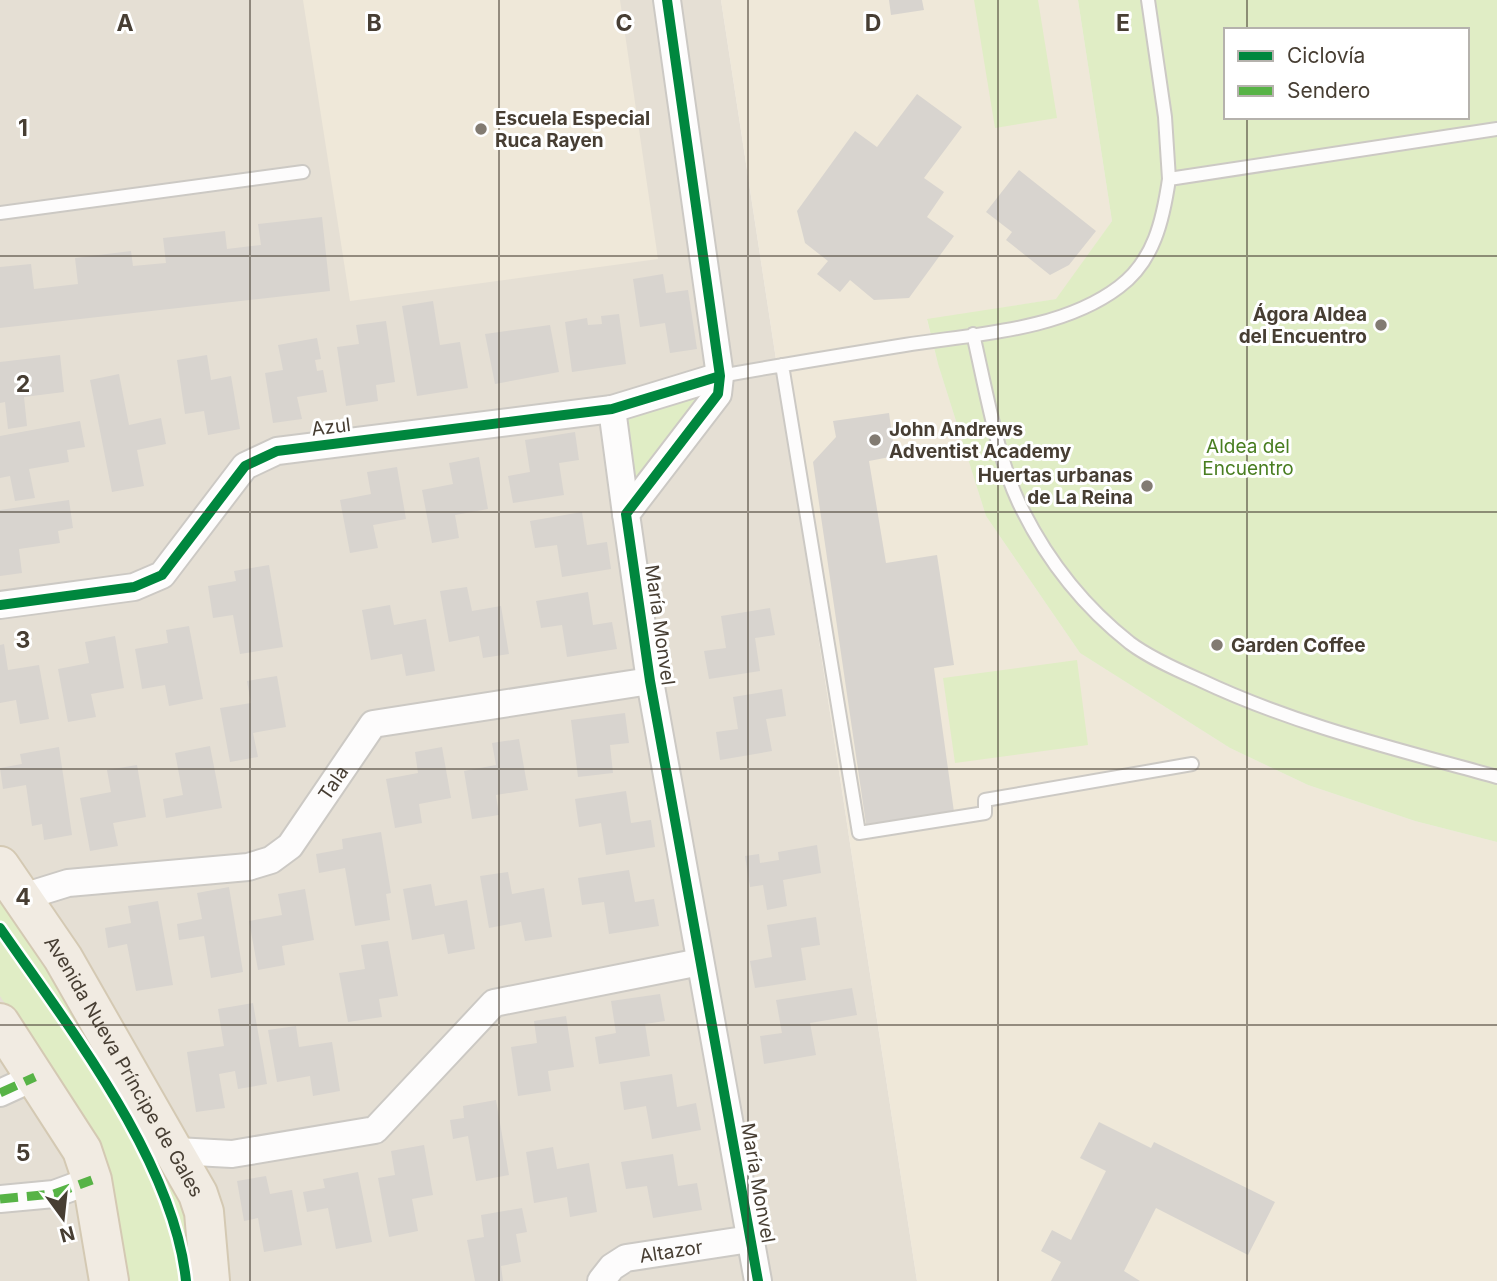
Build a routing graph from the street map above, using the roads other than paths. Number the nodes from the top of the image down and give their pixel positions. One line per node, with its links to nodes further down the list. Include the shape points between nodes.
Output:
1 (667, 0): 9 (street)
2 (1148, 0): 5 (lane)
3 (1497, 129): 5 (lane)
4 (303, 172): 6 (lane)
5 (1169, 179): 7 (lane, via 1163,224 1145,260 1121,286 1093,304)
6 (0, 213)
7 (973, 334): 8 (lane); 15 (lane, via 1018,500 1051,559 1086,602 1131,644 1246,702 1334,732)
8 (782, 365): 9 (lane); 14 (lane, via 859,833 985,813 985,800)
9 (720, 376): 10 (street, Azul); 11 (street, via 718,394)
10 (612, 409): 11 (street, María Monvel); 12 (street, Azul, via 277,451 245,466 162,575 134,587)
11 (626, 514): 13 (street, María Monvel)
12 (0, 605)
13 (650, 681): 17 (street, Tala, via 373,724 290,846 271,860 248,867 68,883); 18 (street, María Monvel)
14 (1192, 764)
15 (1497, 777)
16 (0, 866): 17 (main road, Avenida Nueva Príncipe de Gales)
17 (23, 897): 22 (main road, Avenida Nueva Príncipe de Gales)
18 (700, 962): 22 (street, via 494,1003 375,1130 232,1154); 25 (street, María Monvel)
19 (0, 1023): 20 (main road)
20 (35, 1077): 21 (street); 23 (main road, via 82,1150)
21 (0, 1093)
22 (176, 1151): 27 (main road, Avenida Nueva Príncipe de Gales, via 204,1212)
23 (92, 1180): 24 (street, via 54,1194); 26 (main road)
24 (0, 1199)
25 (750, 1240): 28 (street, Altazor, via 626,1258); 29 (street, María Monvel)
26 (109, 1281)
27 (210, 1281)
28 (601, 1281)
29 (758, 1281)

